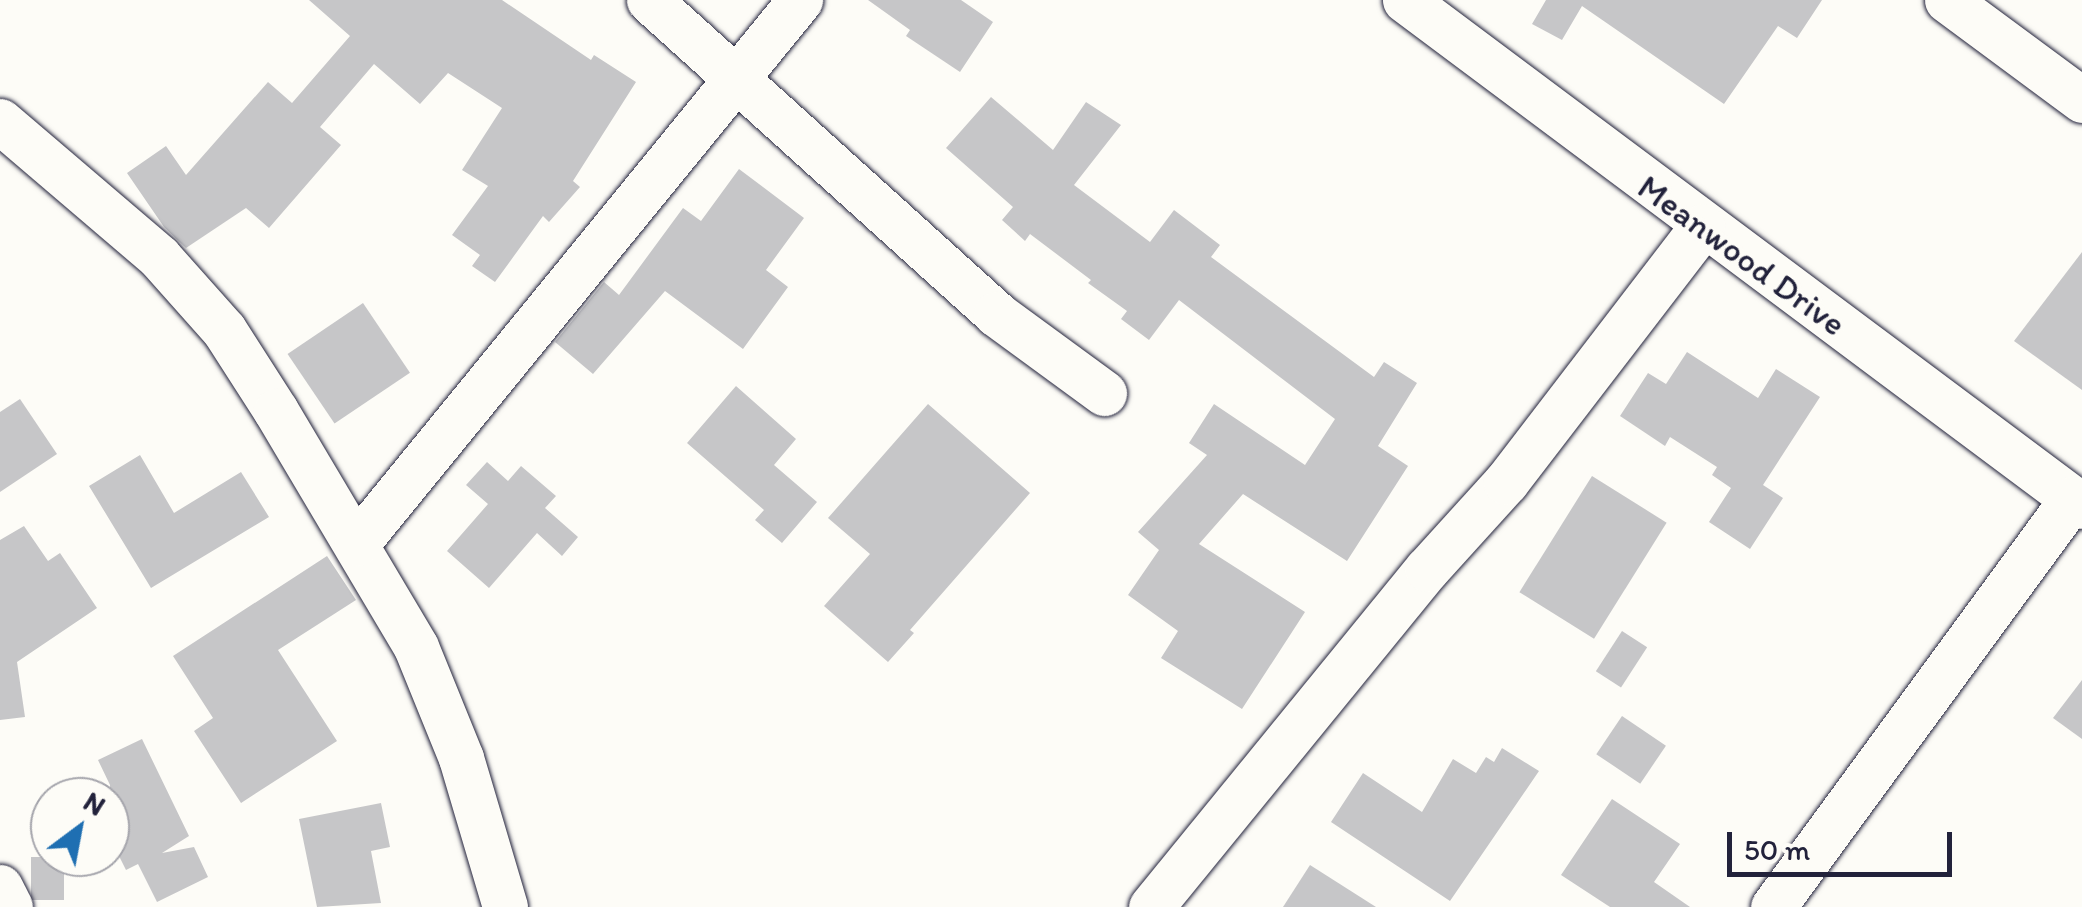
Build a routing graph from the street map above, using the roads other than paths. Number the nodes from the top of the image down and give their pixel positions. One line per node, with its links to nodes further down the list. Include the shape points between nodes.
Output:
1 (649, 0): 5 (street)
2 (800, 0): 5 (street)
3 (1405, 0): 8 (street, Meanwood Drive)
4 (1948, 0): 6 (street)
5 (736, 79): 9 (street, via 996,314); 11 (street)
6 (2082, 100)
7 (0, 120): 11 (street, via 159,257 224,330)
8 (1702, 226): 10 (street, Meanwood Drive); 15 (street, via 1506,482)
9 (1104, 393)
10 (2077, 502): 16 (street)
11 (357, 543): 14 (street, via 416,647 460,758)
12 (0, 887): 13 (street)
13 (10, 907)
14 (505, 907)
15 (1151, 907)
16 (1773, 907)

